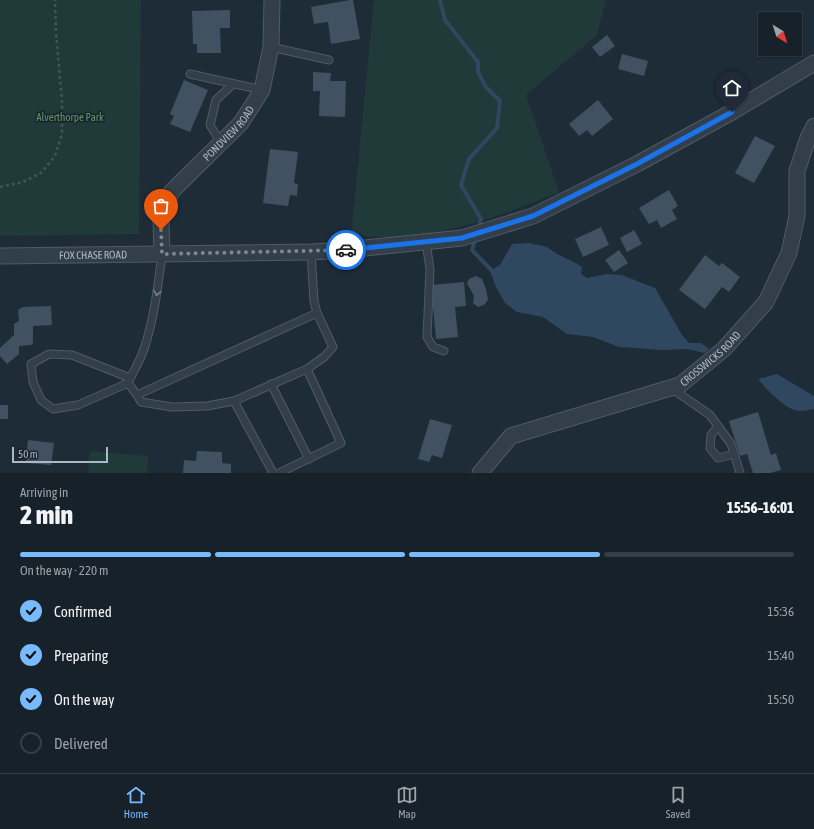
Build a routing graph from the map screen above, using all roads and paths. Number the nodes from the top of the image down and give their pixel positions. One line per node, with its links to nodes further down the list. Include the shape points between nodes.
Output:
1 (55, 0): 11 (path, via 62,134 55,156 41,173 23,182)
2 (272, 0): 3 (street, PONDVIEW ROAD)
3 (271, 47): 4 (lane); 8 (street, PONDVIEW ROAD)
4 (329, 60)
5 (814, 63): 12 (street, FOX CHASE ROAD, via 644,160 533,216 462,238)
6 (190, 74): 7 (lane)
7 (234, 84): 8 (lane); 10 (lane, via 216,100 210,125)
8 (262, 90): 10 (street, PONDVIEW ROAD, via 241,122)
9 (814, 126): 21 (street, CROSSWICKS ROAD, via 798,171 797,216 789,253 766,302 724,349 680,385)
10 (221, 143): 14 (street, PONDVIEW ROAD, via 171,192 161,221)
11 (0, 187)
12 (426, 242): 13 (street, FOX CHASE ROAD); 17 (lane, via 430,268 427,337 433,347)
13 (311, 252): 14 (street, FOX CHASE ROAD); 16 (lane)
14 (162, 254): 15 (street, FOX CHASE ROAD); 19 (lane, one-way to 19, via 152,320 144,350)
15 (0, 256)
16 (317, 313): 18 (lane, via 333,347); 22 (lane)
17 (444, 351)
18 (307, 369): 20 (lane); 26 (lane, via 341,443)
19 (129, 381): 19 (lane, via 78,405 53,409 41,400 33,382 31,364 49,354 72,355); 22 (lane)
20 (271, 384): 23 (lane); 26 (lane)
21 (671, 388): 24 (lane, via 710,415); 29 (street, CROSSWICKS ROAD, via 511,436)
22 (137, 395): 23 (lane, via 142,402 172,407 207,406)
23 (234, 401): 27 (lane)
24 (718, 426): 25 (lane, via 731,444); 25 (lane, via 711,435 710,448 718,458)
25 (734, 454): 30 (lane)
26 (309, 459): 28 (lane)
27 (273, 473)
28 (279, 473)
29 (480, 473)
30 (740, 473)

